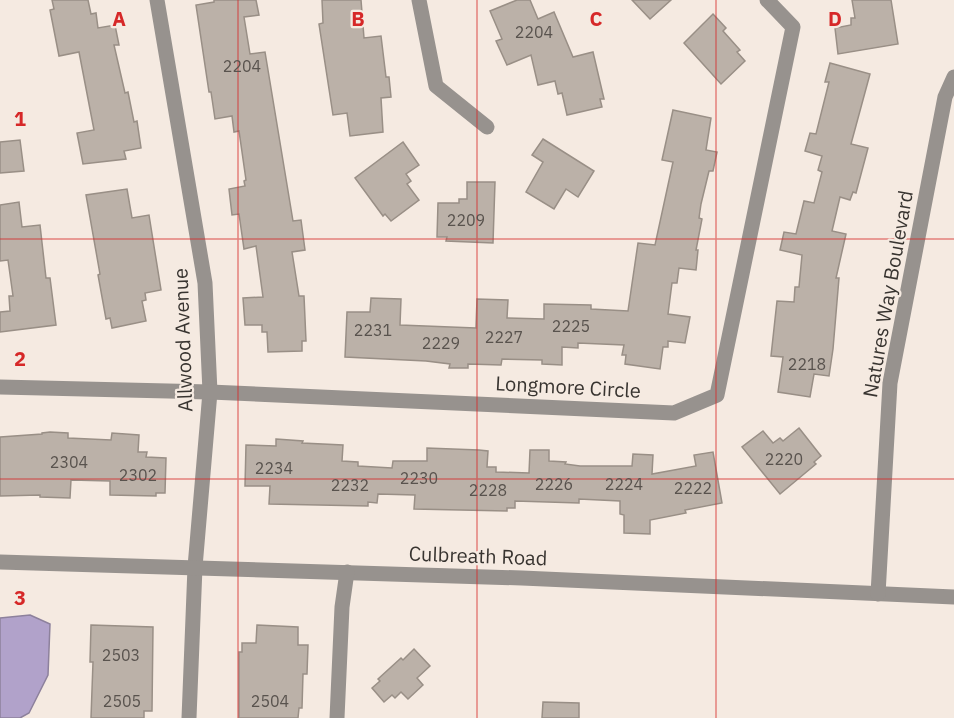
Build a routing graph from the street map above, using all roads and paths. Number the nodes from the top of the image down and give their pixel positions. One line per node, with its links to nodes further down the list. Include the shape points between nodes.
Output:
1 (157, 0): 7 (street, Allwood Avenue, via 205,282)
2 (419, 0): 5 (street, via 436,86)
3 (767, 0): 7 (street, Longmore Circle, via 793,27 717,395 674,413)
4 (954, 77): 11 (street, Natures Way Boulevard, via 945,97 890,383)
5 (487, 127)
6 (0, 387): 7 (street, Longmore Circle)
7 (210, 392): 9 (street, Allwood Avenue)
8 (0, 562): 9 (street, Culbreath Road)
9 (195, 567): 10 (street, Culbreath Road); 13 (street, Allwood Avenue)
10 (347, 572): 11 (street, Culbreath Road); 14 (street, via 339,644)
11 (878, 594): 12 (street, Culbreath Road)
12 (954, 597)
13 (189, 718)
14 (337, 718)

